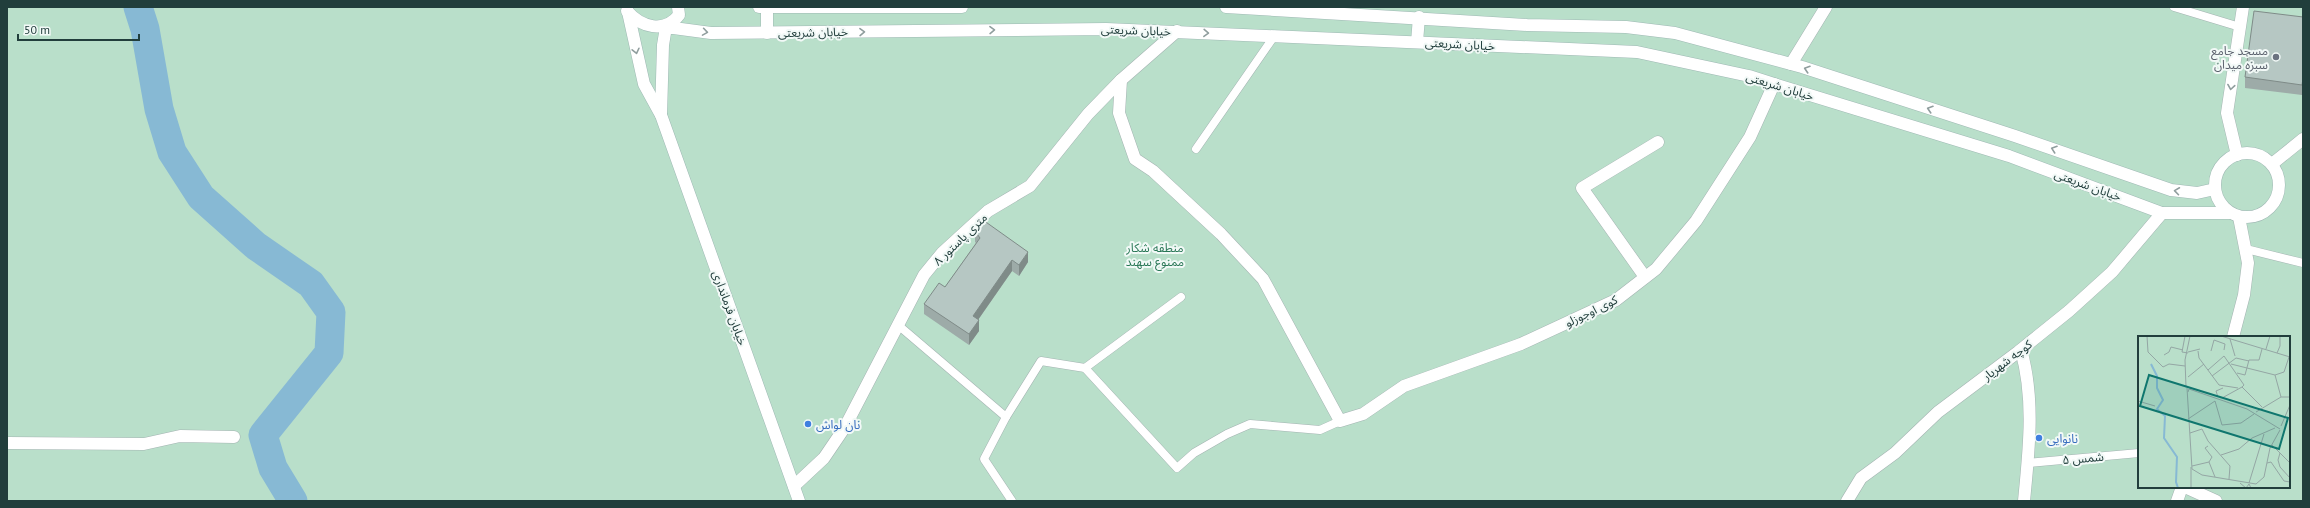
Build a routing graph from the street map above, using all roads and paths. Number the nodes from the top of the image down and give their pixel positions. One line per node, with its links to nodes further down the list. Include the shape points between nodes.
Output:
1 (678, 7): 11 (main road, via 679,15 673,23)
2 (759, 7): 8 (main road, خیابان شریعتی)
3 (962, 7): 8 (main road, خیابان شریعتی)
4 (1226, 7): 10 (main road, خیابان شریعتی)
5 (1826, 7): 17 (main road)
6 (2174, 7): 12 (lane)
7 (2243, 7): 12 (main road)
8 (767, 8): 14 (main road)
9 (626, 10): 11 (main road, خیابان شریعتی, via 648,26); 20 (main road, خیابان فرمانداری, one-way to 20, via 644,84)
10 (1419, 17): 16 (main road); 17 (main road, خیابان شریعتی, via 1527,25 1633,28 1675,33)
11 (666, 26): 14 (main road, خیابان شریعتی, one-way to 14, via 711,33); 20 (main road, خیابان فرمانداری)
12 (2240, 27): 24 (main road, one-way to 24, via 2227,113)
13 (1177, 32): 14 (main road, خیابان شریعتی, one-way to 13, via 1106,29); 15 (main road, خیابان شریعتی, one-way to 15); 18 (main road, ۸ متری پاستور)
14 (767, 33)
15 (1276, 35): 16 (main road, خیابان شریعتی); 23 (lane)
16 (1417, 42): 19 (main road, خیابان شریعتی, via 1637,52 1749,76)
17 (1790, 64): 26 (main road, خیابان شریعتی, one-way to 17, via 2198,193 2171,190 2015,136)
18 (1121, 80): 33 (main road, ۸ متری پاستور, via 1088,114 1030,186 988,211 942,253 924,275); 38 (main road, via 1119,113 1135,159 1153,171 1221,234 1263,278)
19 (1774, 84): 27 (main road, خیابان شریعتی, via 2009,156); 31 (main road, کوی اوجوزلو, via 1750,137 1696,221 1656,269)
20 (660, 115): 43 (main road, خیابان فرمانداری)
21 (2303, 139): 25 (main road)
22 (1658, 142): 31 (main road, via 1582,188)
23 (1196, 149)
24 (2237, 155): 25 (main road, via 2256,154); 26 (main road, via 2220,168)
25 (2272, 164): 28 (main road, via 2280,183 2275,202 2259,215 2249,218)
26 (2215, 189): 28 (main road, via 2219,202)
27 (2162, 213): 28 (main road, خیابان شریعتی); 35 (main road, کوچه شهریار, via 2112,272)
28 (2235, 215): 29 (main road)
29 (2246, 249): 30 (lane); 34 (main road, via 2248,263 2244,295)
30 (2303, 263)
31 (1645, 277): 38 (main road, کوی اوجوزلو, via 1616,300 1521,344 1404,386 1363,414)
32 (1180, 297): 36 (lane)
33 (898, 325): 37 (lane); 43 (main road, ۸ متری پاستور, via 845,427 824,458)
34 (2233, 336)
35 (2021, 350): 42 (main road, via 2030,391); 48 (main road, کوچه شهریار, via 1938,412 1894,453 1861,478)
36 (1085, 368): 37 (lane, via 1041,361); 38 (lane, via 1177,468 1194,453 1250,424 1320,430)
37 (1006, 417): 47 (lane, via 984,459)
38 (1340, 421)
39 (234, 437): 40 (main road, via 180,436 144,444)
40 (7, 443)
41 (2138, 453): 42 (lane, شمس ۵)
42 (2028, 463): 49 (main road)
43 (794, 486): 46 (main road, خیابان فرمانداری)
44 (2184, 488): 50 (main road)
45 (2186, 488): 51 (main road)
46 (799, 501)
47 (1012, 501)
48 (1847, 501)
49 (2024, 501)
50 (2177, 501)
51 (2216, 501)

